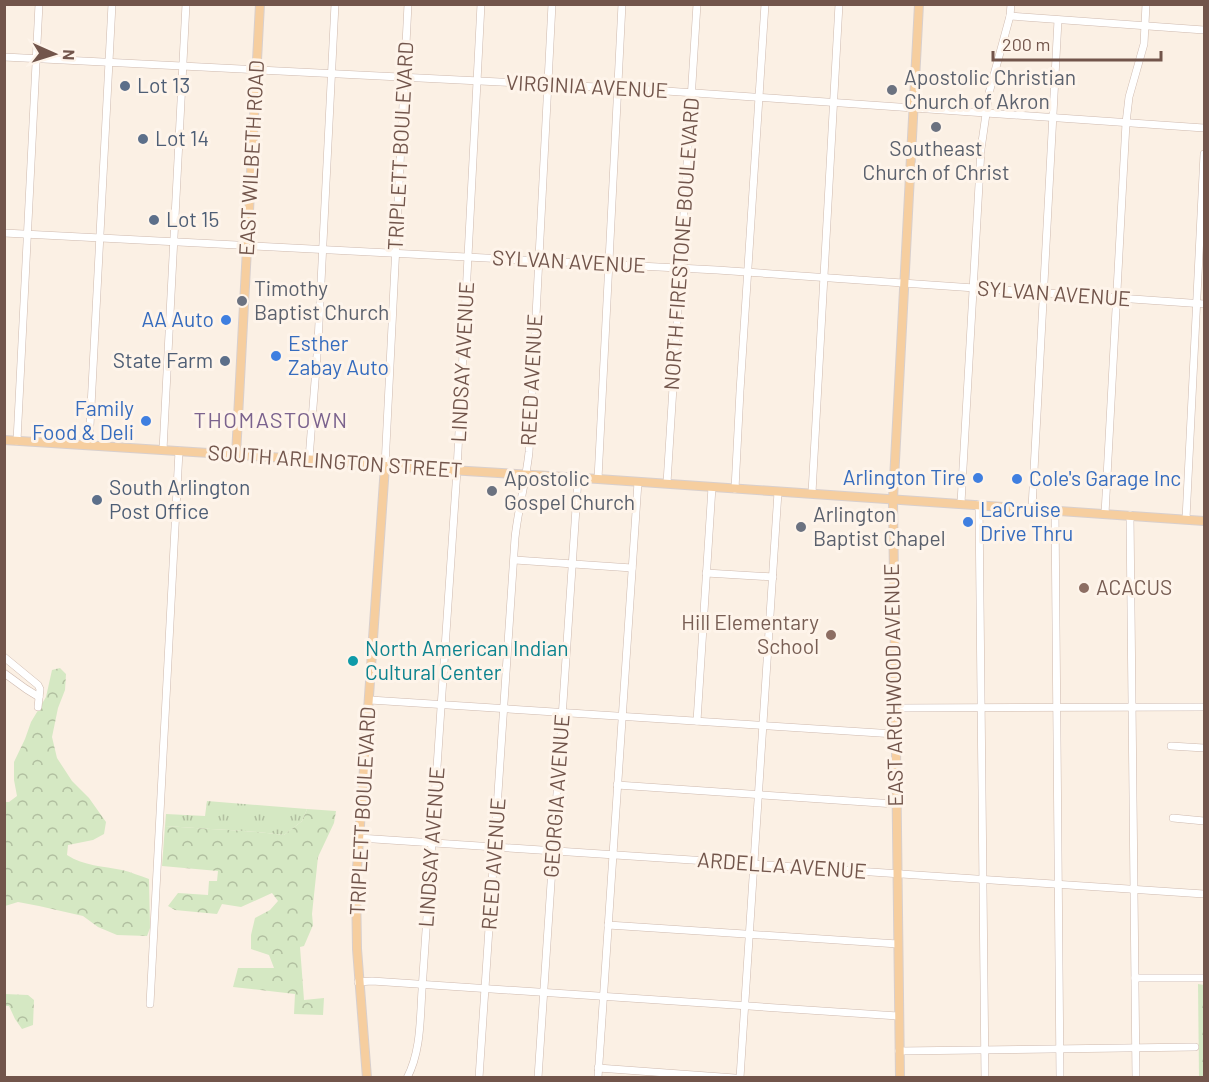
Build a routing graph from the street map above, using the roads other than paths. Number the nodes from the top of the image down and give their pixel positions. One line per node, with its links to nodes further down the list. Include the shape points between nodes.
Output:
1 (39, 4): 21 (street)
2 (112, 4): 22 (street)
3 (186, 4): 23 (street)
4 (260, 4): 24 (main road, EAST WILBETH ROAD)
5 (335, 4): 25 (street)
6 (408, 4): 26 (street, TRIPLETT BOULEVARD)
7 (482, 4): 27 (street, LINDSAY AVENUE)
8 (552, 4): 28 (street, REED AVENUE)
9 (622, 4): 29 (street)
10 (697, 4): 30 (street, NORTH FIRESTONE BOULEVARD)
11 (765, 4): 31 (street)
12 (839, 4): 32 (street)
13 (919, 4): 33 (main road, EAST ARCHWOOD AVENUE)
14 (1011, 4): 16 (street)
15 (1146, 4): 18 (street)
16 (1010, 16): 17 (street); 34 (street)
17 (1058, 20): 18 (street); 35 (street)
18 (1145, 26): 19 (street); 36 (street)
19 (1204, 30)
20 (4, 57): 21 (street, VIRGINIA AVENUE)
21 (37, 58): 22 (street, VIRGINIA AVENUE); 40 (street)
22 (109, 62): 23 (street, VIRGINIA AVENUE); 41 (street)
23 (183, 66): 24 (street, VIRGINIA AVENUE); 42 (street)
24 (257, 71): 25 (street, VIRGINIA AVENUE); 43 (main road, EAST WILBETH ROAD)
25 (332, 74): 26 (street, VIRGINIA AVENUE); 44 (street)
26 (405, 78): 27 (street, VIRGINIA AVENUE); 45 (street, TRIPLETT BOULEVARD)
27 (477, 82): 28 (street, VIRGINIA AVENUE); 46 (street, LINDSAY AVENUE)
28 (548, 85): 29 (street, VIRGINIA AVENUE); 47 (street, REED AVENUE)
29 (618, 89): 30 (street, VIRGINIA AVENUE); 48 (street)
30 (692, 93): 31 (street, VIRGINIA AVENUE); 49 (street, NORTH FIRESTONE BOULEVARD)
31 (759, 98): 32 (street, VIRGINIA AVENUE); 50 (street)
32 (833, 103): 33 (street, VIRGINIA AVENUE); 51 (street)
33 (914, 109): 34 (street, VIRGINIA AVENUE); 52 (main road, EAST ARCHWOOD AVENUE)
34 (985, 114): 35 (street, VIRGINIA AVENUE); 53 (street)
35 (1053, 118): 36 (street, VIRGINIA AVENUE); 54 (street)
36 (1126, 123): 37 (street, VIRGINIA AVENUE); 55 (street)
37 (1204, 128)
38 (1204, 154): 56 (street)
39 (4, 233): 40 (street, SYLVAN AVENUE)
40 (28, 235): 41 (street, SYLVAN AVENUE); 58 (street)
41 (100, 238): 42 (street, SYLVAN AVENUE); 59 (street)
42 (174, 242): 43 (street, SYLVAN AVENUE); 60 (street)
43 (248, 246): 44 (street, SYLVAN AVENUE); 62 (main road, EAST WILBETH ROAD)
44 (323, 250): 45 (street, SYLVAN AVENUE); 63 (street)
45 (396, 253): 46 (street, SYLVAN AVENUE); 64 (street, TRIPLETT BOULEVARD)
46 (469, 257): 47 (street, SYLVAN AVENUE); 65 (street, LINDSAY AVENUE)
47 (539, 261): 48 (street, SYLVAN AVENUE); 66 (street, REED AVENUE)
48 (609, 264): 49 (street, SYLVAN AVENUE); 68 (street)
49 (681, 269): 50 (street, SYLVAN AVENUE); 70 (street, NORTH FIRESTONE BOULEVARD)
50 (747, 273): 51 (street, SYLVAN AVENUE); 72 (street)
51 (824, 278): 52 (street, SYLVAN AVENUE); 74 (street)
52 (904, 284): 53 (street, SYLVAN AVENUE); 75 (main road, EAST ARCHWOOD AVENUE)
53 (974, 289): 54 (street, SYLVAN AVENUE); 76 (street)
54 (1044, 294): 55 (street, SYLVAN AVENUE); 78 (street)
55 (1117, 299): 56 (street, SYLVAN AVENUE); 80 (street)
56 (1201, 304): 82 (street)
57 (4, 440): 58 (main road, SOUTH ARLINGTON STREET)
58 (17, 441): 59 (main road, SOUTH ARLINGTON STREET)
59 (89, 446): 60 (main road, SOUTH ARLINGTON STREET)
60 (163, 450): 61 (main road, SOUTH ARLINGTON STREET)
61 (180, 451): 62 (main road, SOUTH ARLINGTON STREET); 134 (street)
62 (236, 455): 63 (main road, SOUTH ARLINGTON STREET)
63 (309, 459): 64 (main road, SOUTH ARLINGTON STREET)
64 (385, 466): 65 (main road, SOUTH ARLINGTON STREET); 92 (main road, TRIPLETT BOULEVARD)
65 (458, 470): 66 (main road, SOUTH ARLINGTON STREET); 93 (street, LINDSAY AVENUE)
66 (527, 475): 67 (main road, SOUTH ARLINGTON STREET); 84 (street, REED AVENUE, via 517,516)
67 (578, 478): 68 (main road, SOUTH ARLINGTON STREET); 85 (street, GEORGIA AVENUE)
68 (598, 479): 69 (main road, SOUTH ARLINGTON STREET)
69 (638, 482): 70 (main road, SOUTH ARLINGTON STREET); 86 (street)
70 (668, 483): 71 (main road, SOUTH ARLINGTON STREET)
71 (712, 487): 72 (main road, SOUTH ARLINGTON STREET); 87 (street)
72 (735, 489): 73 (main road, SOUTH ARLINGTON STREET)
73 (778, 492): 74 (main road, SOUTH ARLINGTON STREET); 88 (street)
74 (812, 493): 75 (main road, SOUTH ARLINGTON STREET)
75 (892, 499): 76 (main road, SOUTH ARLINGTON STREET); 99 (main road, EAST ARCHWOOD AVENUE)
76 (962, 503): 77 (main road, SOUTH ARLINGTON STREET)
77 (979, 504): 78 (main road, SOUTH ARLINGTON STREET); 95 (street)
78 (1032, 508): 79 (main road, SOUTH ARLINGTON STREET)
79 (1055, 510): 80 (main road, SOUTH ARLINGTON STREET); 96 (street)
80 (1105, 513): 81 (main road, SOUTH ARLINGTON STREET)
81 (1130, 515): 82 (main road, SOUTH ARLINGTON STREET); 97 (street)
82 (1186, 519): 83 (main road, SOUTH ARLINGTON STREET)
83 (1204, 520)
84 (515, 560): 85 (street); 100 (street, REED AVENUE)
85 (573, 564): 86 (street); 101 (street, GEORGIA AVENUE)
86 (632, 568): 102 (street)
87 (706, 573): 88 (street); 103 (street)
88 (772, 577): 104 (street)
89 (4, 657): 91 (street, via 38,685)
90 (4, 673): 91 (street)
91 (39, 697): 94 (street)
92 (370, 699): 93 (street); 113 (main road, TRIPLETT BOULEVARD)
93 (441, 704): 100 (street); 114 (street, LINDSAY AVENUE)
94 (38, 707)
95 (981, 707): 96 (street); 99 (street); 120 (street)
96 (1057, 707): 97 (street); 121 (street)
97 (1132, 707): 98 (street); 122 (street)
98 (1204, 707)
99 (895, 708): 105 (main road, EAST ARCHWOOD AVENUE)
100 (504, 709): 101 (street); 115 (street, REED AVENUE)
101 (562, 713): 102 (street); 116 (street, GEORGIA AVENUE)
102 (622, 717): 103 (street); 108 (street)
103 (697, 722): 104 (street)
104 (763, 726): 105 (street); 109 (street)
105 (895, 734): 110 (main road, EAST ARCHWOOD AVENUE)
106 (1171, 746): 107 (street)
107 (1204, 748)
108 (617, 786): 109 (street); 117 (street)
109 (758, 795): 110 (street); 118 (street)
110 (895, 804): 119 (main road, EAST ARCHWOOD AVENUE)
111 (1173, 818): 112 (street)
112 (1204, 821)
113 (359, 838): 114 (street, ARDELLA AVENUE); 129 (main road, TRIPLETT BOULEVARD)
114 (432, 843): 115 (street, ARDELLA AVENUE); 130 (street, LINDSAY AVENUE)
115 (495, 847): 116 (street, ARDELLA AVENUE); 131 (street, REED AVENUE)
116 (553, 852): 117 (street, ARDELLA AVENUE); 132 (street, GEORGIA AVENUE)
117 (613, 855): 118 (street, ARDELLA AVENUE); 124 (street)
118 (753, 864): 119 (street, ARDELLA AVENUE); 125 (street)
119 (896, 874): 120 (street, ARDELLA AVENUE); 126 (main road, EAST ARCHWOOD AVENUE)
120 (983, 880): 121 (street, ARDELLA AVENUE); 140 (street)
121 (1059, 885): 122 (street, ARDELLA AVENUE); 139 (street)
122 (1134, 890): 123 (street, ARDELLA AVENUE); 127 (street)
123 (1204, 894)
124 (608, 925): 125 (street); 133 (street)
125 (749, 934): 126 (street); 135 (street)
126 (898, 944): 136 (main road, EAST ARCHWOOD AVENUE)
127 (1135, 978): 128 (street); 138 (street)
128 (1204, 978)
129 (358, 982): 130 (street); 143 (main road, TRIPLETT BOULEVARD)
130 (423, 985): 131 (street); 144 (street, LINDSAY AVENUE, via 418,1048)
131 (485, 989): 132 (street); 145 (street, REED AVENUE)
132 (543, 993): 133 (street); 146 (street, GEORGIA AVENUE)
133 (603, 997): 135 (street); 142 (street)
134 (150, 1004)
135 (744, 1006): 136 (street); 149 (street)
136 (898, 1016): 141 (main road, EAST ARCHWOOD AVENUE)
137 (1196, 1047): 138 (street)
138 (1136, 1048): 139 (street); 153 (street)
139 (1060, 1049): 140 (street); 152 (street)
140 (985, 1050): 141 (street); 151 (street)
141 (899, 1051): 150 (main road, EAST ARCHWOOD AVENUE)
142 (598, 1068): 147 (street); 148 (street)
143 (367, 1077)
144 (407, 1077)
145 (479, 1077)
146 (538, 1077)
147 (598, 1077)
148 (735, 1077)
149 (740, 1077)
150 (900, 1077)
151 (985, 1077)
152 (1060, 1077)
153 (1136, 1077)

